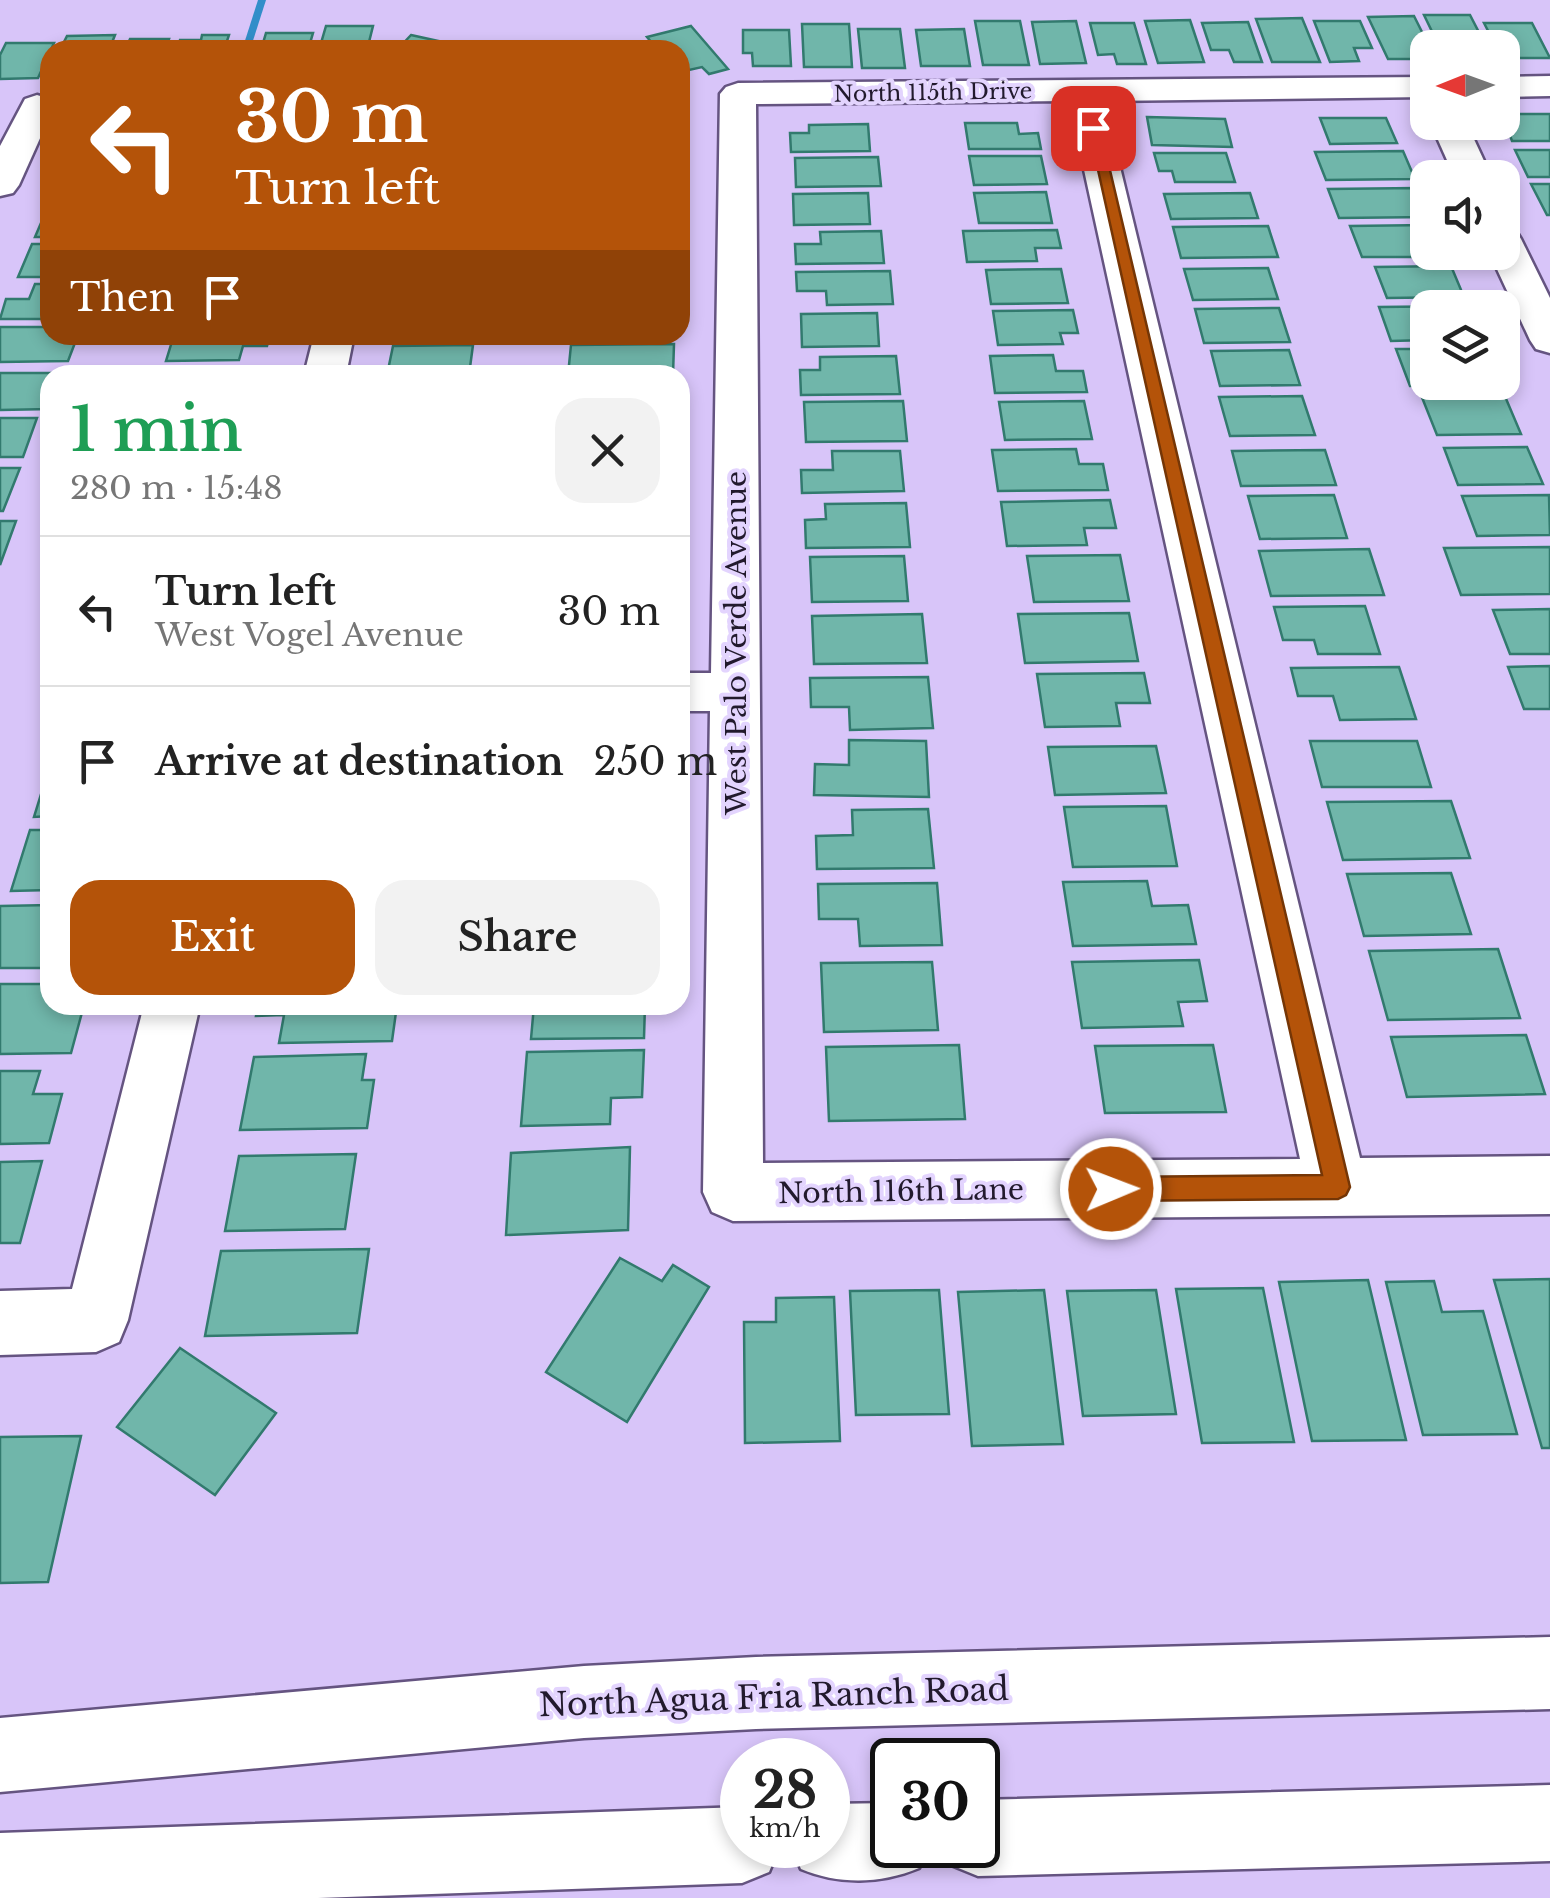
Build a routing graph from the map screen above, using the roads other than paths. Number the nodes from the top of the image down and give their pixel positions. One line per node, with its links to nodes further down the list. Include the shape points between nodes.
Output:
1 (1550, 86): 2 (street)
2 (1520, 87)
3 (1410, 88): 4 (street, North 115th Drive)
4 (1084, 90): 5 (street, North 115th Drive); 16 (street)
5 (738, 94): 13 (street, West Palo Verde Avenue)
6 (40, 106): 7 (street)
7 (0, 107)
8 (40, 113): 9 (street)
9 (0, 185)
10 (1517, 270): 11 (street)
11 (1550, 340)
12 (690, 692): 13 (street)
13 (736, 692): 17 (street, West Palo Verde Avenue)
14 (170, 1015): 18 (street, via 96,1320)
15 (1550, 1185): 16 (street, North 116th Lane)
16 (1338, 1187): 17 (street, North 116th Lane)
17 (733, 1192)
18 (0, 1323)
19 (1550, 1673): 20 (street, North Agua Fria Ranch Road, via 584,1702)
20 (0, 1755)
21 (1550, 1824): 22 (street)
22 (1000, 1837)
23 (720, 1845): 24 (street)
24 (0, 1871)

